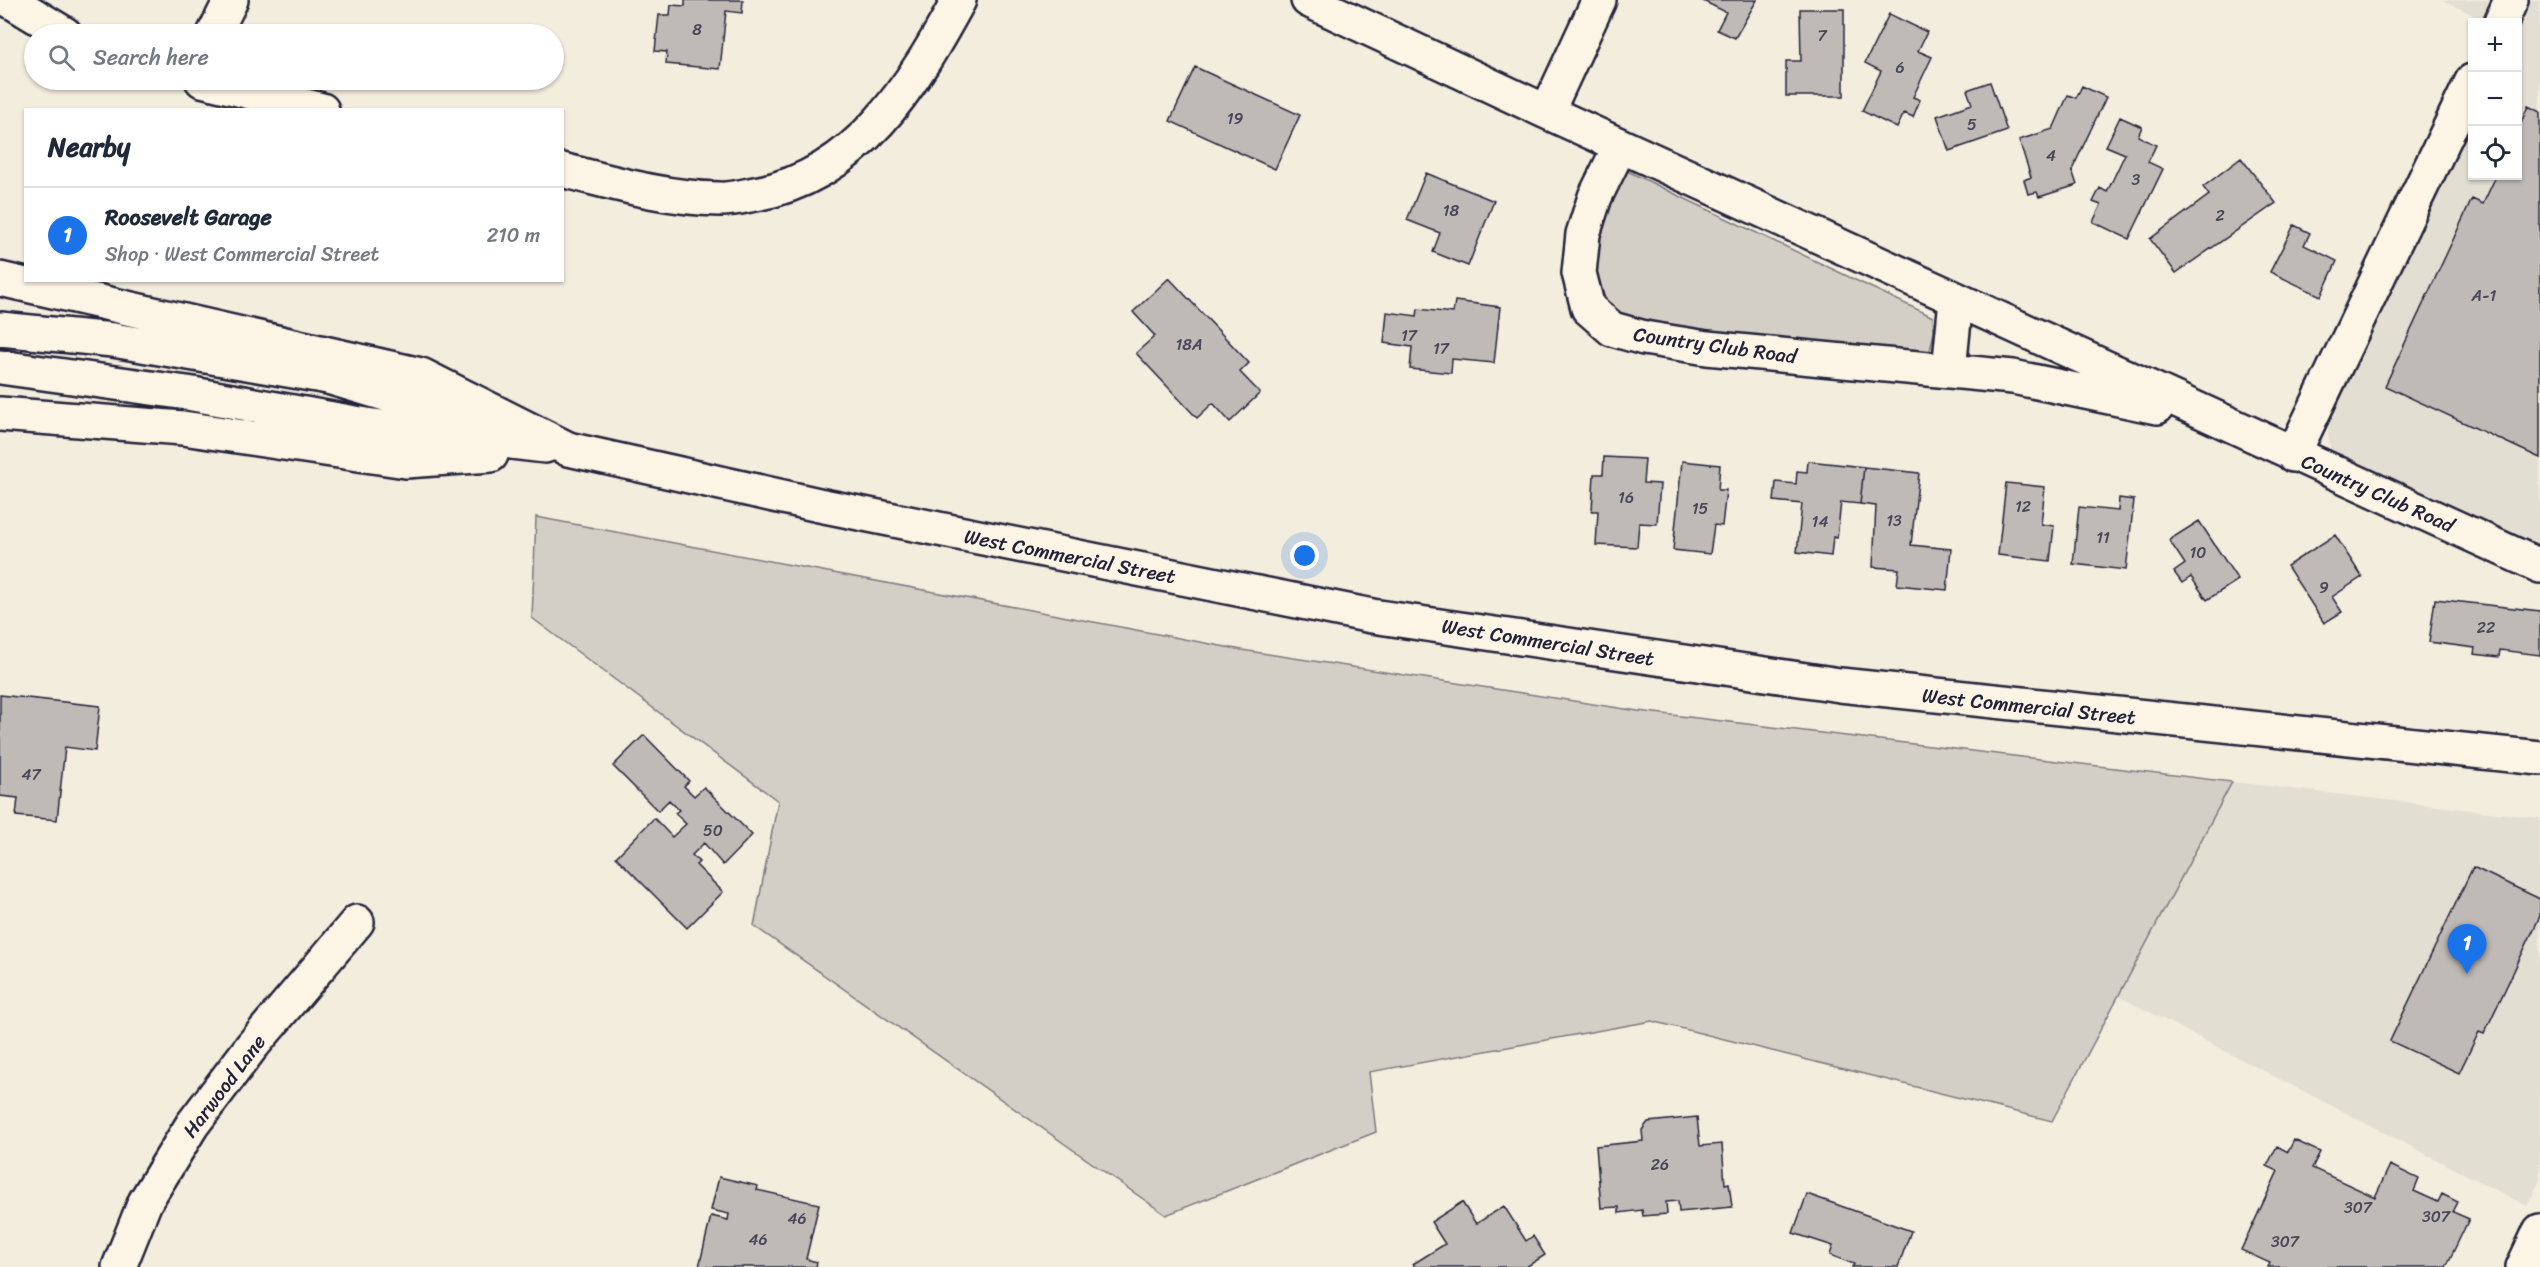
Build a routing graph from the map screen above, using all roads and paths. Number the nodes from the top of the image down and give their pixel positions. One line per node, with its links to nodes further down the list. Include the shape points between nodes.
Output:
1 (9, 0): 8 (main road)
2 (231, 0): 9 (main road)
3 (959, 0): 15 (main road, via 921,69 889,110 856,146 816,174 772,191 722,200 660,194)
4 (1308, 0): 13 (main road, Country Club Road)
5 (1599, 0): 13 (main road)
6 (2511, 0): 7 (main road)
7 (2503, 18)
8 (48, 24)
9 (219, 24)
10 (2468, 89): 24 (main road)
11 (242, 90): 12 (main road)
12 (314, 108)
13 (1547, 112): 14 (main road, Country Club Road)
14 (1620, 146): 17 (main road, Country Club Road); 20 (main road, Country Club Road, via 1595,197 1584,234 1579,273 1588,308 1612,329 1707,348)
15 (564, 170)
16 (0, 279): 23 (main road, via 421,375)
17 (1956, 300): 20 (main road); 22 (main road, Country Club Road)
18 (0, 328): 23 (main road, via 113,340 328,377)
19 (0, 368): 23 (main road, via 187,393 372,426)
20 (1949, 370): 22 (main road, Country Club Road, via 2013,376)
21 (0, 414): 23 (main road, via 183,428 406,461)
22 (2217, 420): 24 (main road, Country Club Road)
23 (567, 449): 26 (main road, West Commercial Street, via 819,505 1372,616 1840,685)
24 (2294, 455): 25 (main road, Country Club Road)
25 (2540, 566)
26 (2540, 758)
27 (357, 922): 29 (main road, Harwood Lane, via 252,1046 192,1125 145,1202)
28 (2540, 1231): 30 (main road)
29 (118, 1267)
30 (2523, 1267)

